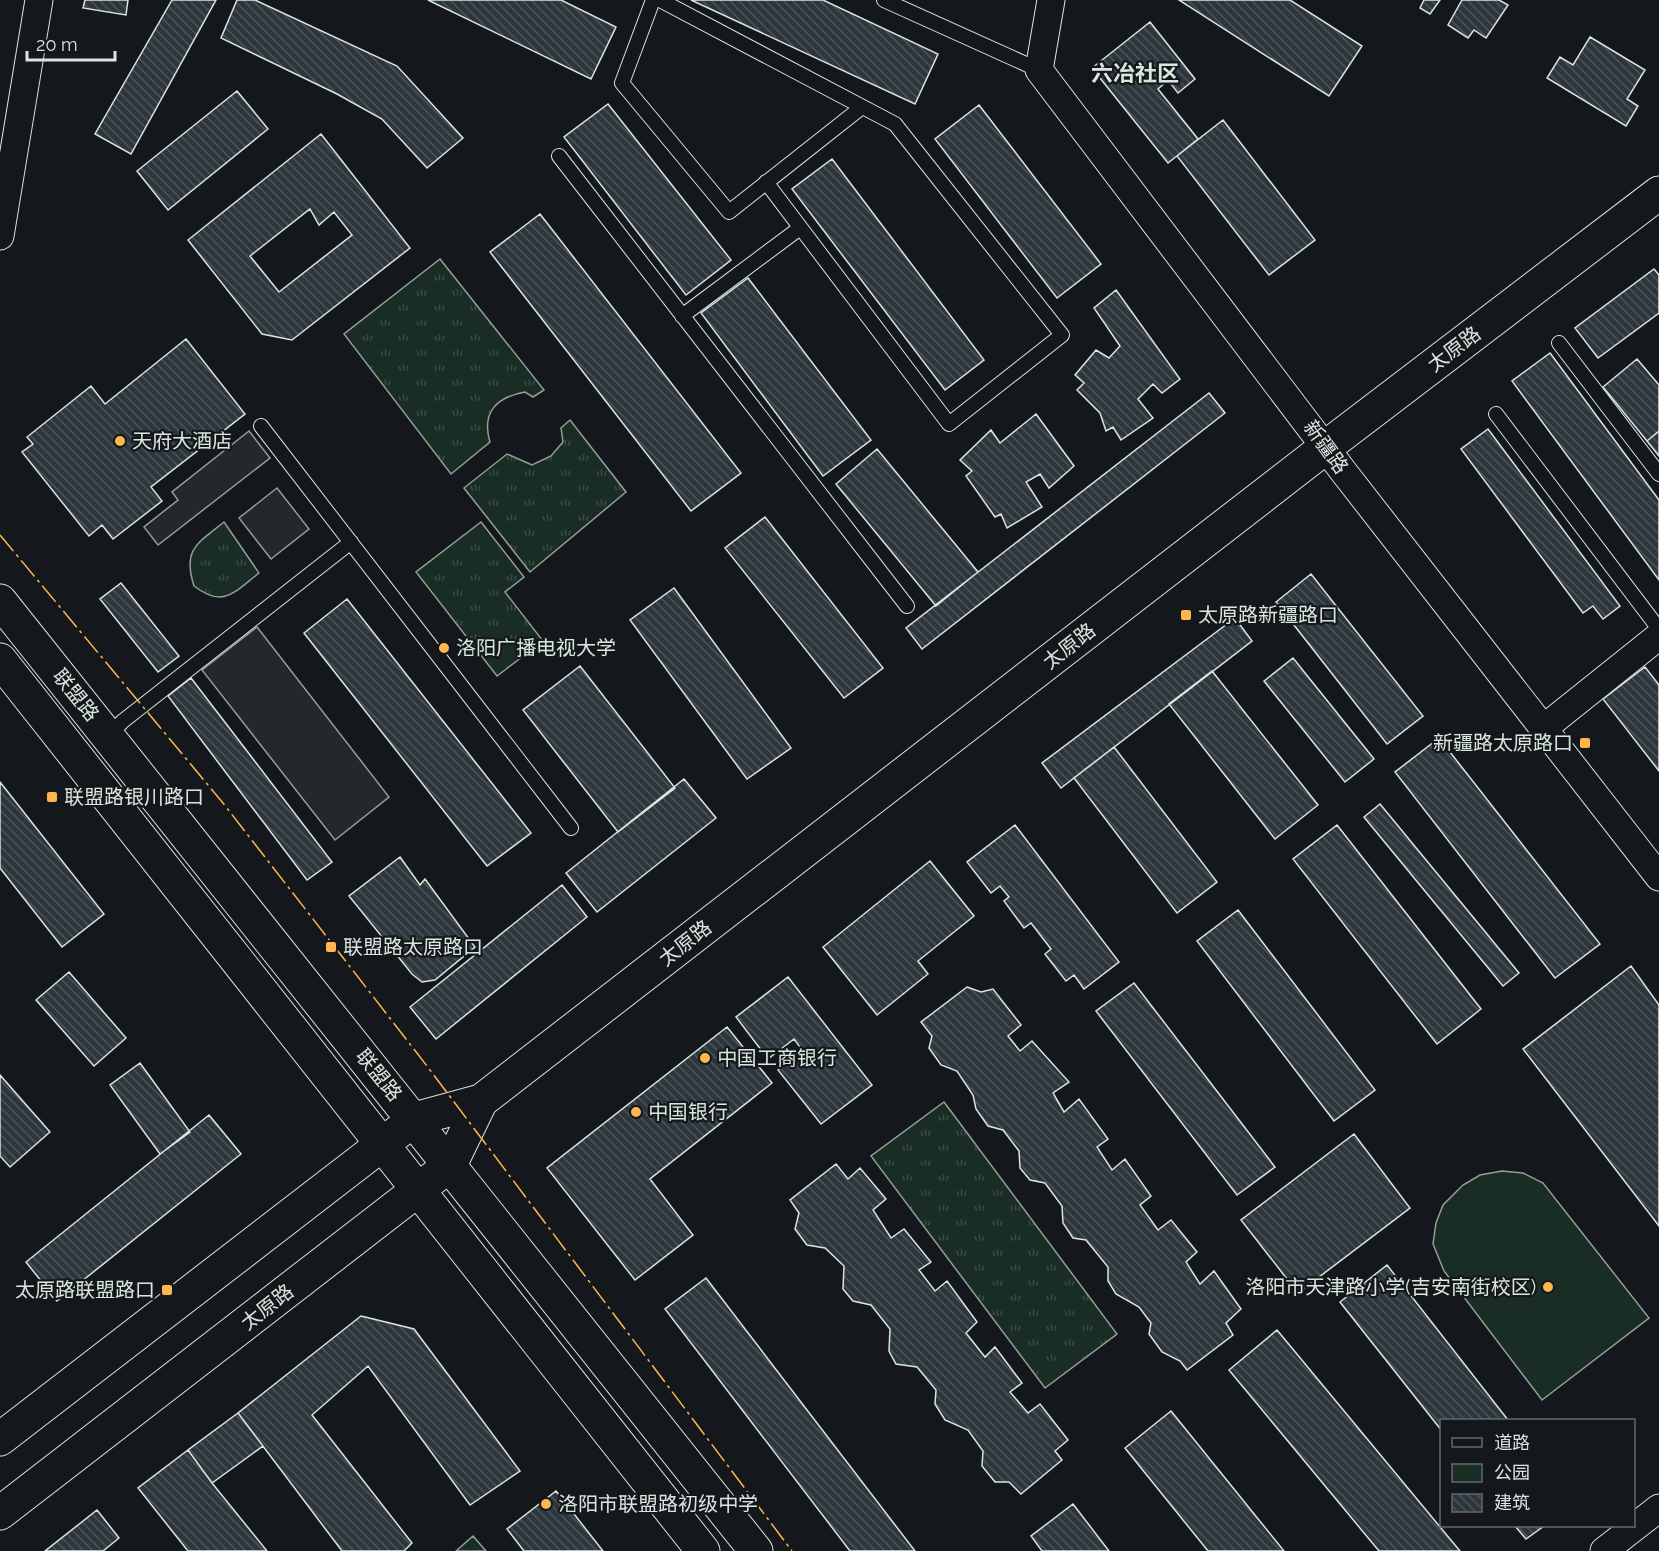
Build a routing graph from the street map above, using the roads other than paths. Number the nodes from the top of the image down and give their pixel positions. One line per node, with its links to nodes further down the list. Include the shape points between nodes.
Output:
1 (39, 0): 12 (street)
2 (653, 0): 9 (lane, via 622,83 729,212)
3 (660, 0): 7 (lane)
4 (884, 0): 6 (lane)
5 (1051, 0): 6 (street)
6 (1039, 70): 17 (street, 新疆路)
7 (862, 106): 9 (lane); 11 (lane, via 895,124 1062,335 949,424)
8 (559, 156): 13 (lane)
9 (766, 182): 11 (lane)
10 (1659, 193): 17 (main road, 太原路)
11 (800, 228): 13 (lane)
12 (0, 236)
13 (682, 316): 21 (lane)
14 (1559, 343): 18 (lane)
15 (1496, 414): 22 (lane)
16 (261, 426): 19 (lane)
17 (1326, 447): 25 (street, 新疆路); 29 (main road, 太原路)
18 (1659, 474)
19 (351, 542): 26 (lane); 27 (lane)
20 (0, 600): 26 (main road, 联盟路)
21 (907, 606)
22 (1659, 629)
23 (1659, 636): 25 (street)
24 (0, 660): 31 (main road, 联盟路)
25 (1544, 728): 28 (street, 新疆路)
26 (109, 735): 30 (main road, 联盟路)
27 (571, 828)
28 (1659, 877)
29 (481, 1101): 30 (main road, 太原路); 32 (main road, 太原路)
30 (415, 1119): 31 (main road, 太原路); 32 (main road, 联盟路)
31 (381, 1143): 33 (main road, 联盟路); 34 (main road, 太原路)
32 (450, 1165): 33 (main road, 太原路); 42 (main road, 联盟路)
33 (418, 1190): 35 (main road, 太原路); 41 (main road, 联盟路)
34 (0, 1439)
35 (27, 1493): 37 (main road, 太原路); 38 (main road, 太原路)
36 (1659, 1508): 40 (street)
37 (0, 1513)
38 (0, 1519)
39 (1635, 1527): 43 (street)
40 (1635, 1527)
41 (703, 1551)
42 (756, 1551)
43 (1604, 1551)

